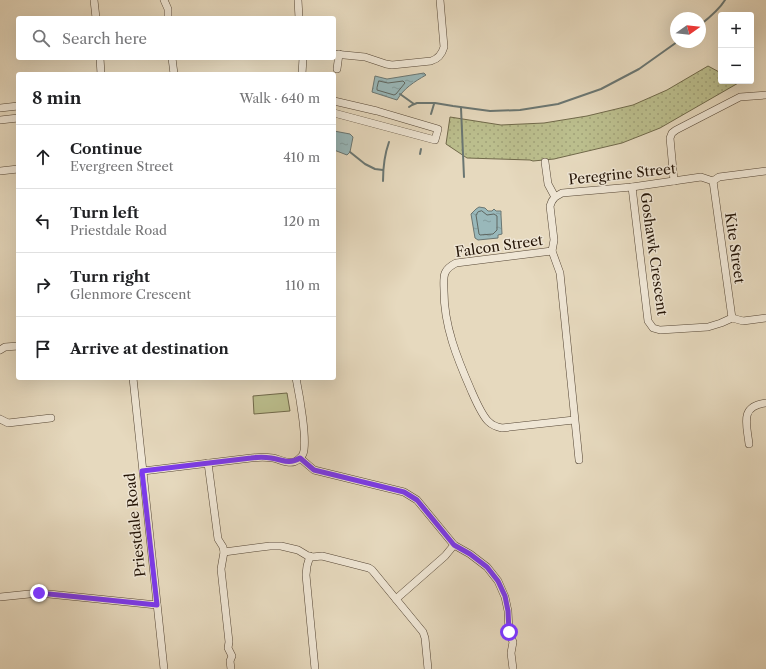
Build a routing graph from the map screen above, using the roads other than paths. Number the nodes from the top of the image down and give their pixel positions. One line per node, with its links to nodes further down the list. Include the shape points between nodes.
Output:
1 (94, 0): 5 (street)
2 (164, 0): 6 (street)
3 (298, 0): 7 (street)
4 (440, 0): 8 (street, via 444,47 436,59 392,65 365,57)
5 (96, 16)
6 (168, 16)
7 (299, 16)
8 (336, 54): 12 (street)
9 (100, 60): 13 (street)
10 (172, 60): 14 (street)
11 (303, 60): 15 (street)
12 (337, 69)
13 (101, 72)
14 (174, 72)
15 (302, 72)
16 (766, 95): 27 (street, via 740,97 676,130 670,138)
17 (336, 102): 20 (street, via 377,111 438,129 436,140)
18 (16, 106): 19 (street)
19 (0, 108)
20 (336, 114)
21 (16, 118): 22 (street)
22 (0, 120)
23 (545, 162): 30 (street, via 548,184)
24 (16, 169): 25 (street)
25 (0, 171)
26 (766, 171): 28 (street, Peregrine Street, via 720,177)
27 (674, 181): 28 (street, Peregrine Street, via 701,177); 29 (street, Peregrine Street)
28 (713, 181): 32 (street, Kite Street)
29 (632, 187): 30 (street, Peregrine Street, via 562,193); 32 (street, Goshawk Crescent, via 648,321 653,328 660,330 708,326)
30 (555, 197): 31 (street, Peregrine Street, via 550,206 554,240)
31 (552, 252): 41 (street, Peregrine Street, via 560,273); 41 (street, Falcon Street, via 456,263 450,266 445,273 445,311 459,363 478,404 494,427)
32 (732, 318): 33 (street, Goshawk Crescent, via 743,321)
33 (766, 318)
34 (16, 346): 35 (street)
35 (0, 350)
36 (133, 380): 46 (street, Priestdale Road)
37 (296, 380): 43 (street, via 304,438 303,455)
38 (766, 403): 42 (street, via 758,404 748,412 746,419)
39 (51, 418): 40 (street, via 8,423)
40 (0, 419)
41 (574, 420): 44 (street, Peregrine Street)
42 (749, 444)
43 (300, 458): 45 (street, via 294,462 264,457); 47 (street, via 314,470 404,492 417,500)
44 (578, 460)
45 (208, 463): 46 (street); 48 (street, via 218,539)
46 (142, 471): 52 (street, Priestdale Road)
47 (454, 545): 51 (street); 57 (street, via 487,567 498,581 508,611 509,632 513,642)
48 (224, 552): 49 (street, via 281,546); 54 (street, via 222,568 228,648 232,656)
49 (310, 556): 51 (street, via 322,556 369,568); 55 (street, via 306,575)
50 (0, 597): 52 (street, via 39,593)
51 (396, 599): 56 (street, via 423,632)
52 (157, 605): 53 (street, Priestdale Road)
53 (164, 669)
54 (231, 669)
55 (314, 669)
56 (428, 669)
57 (513, 669)

